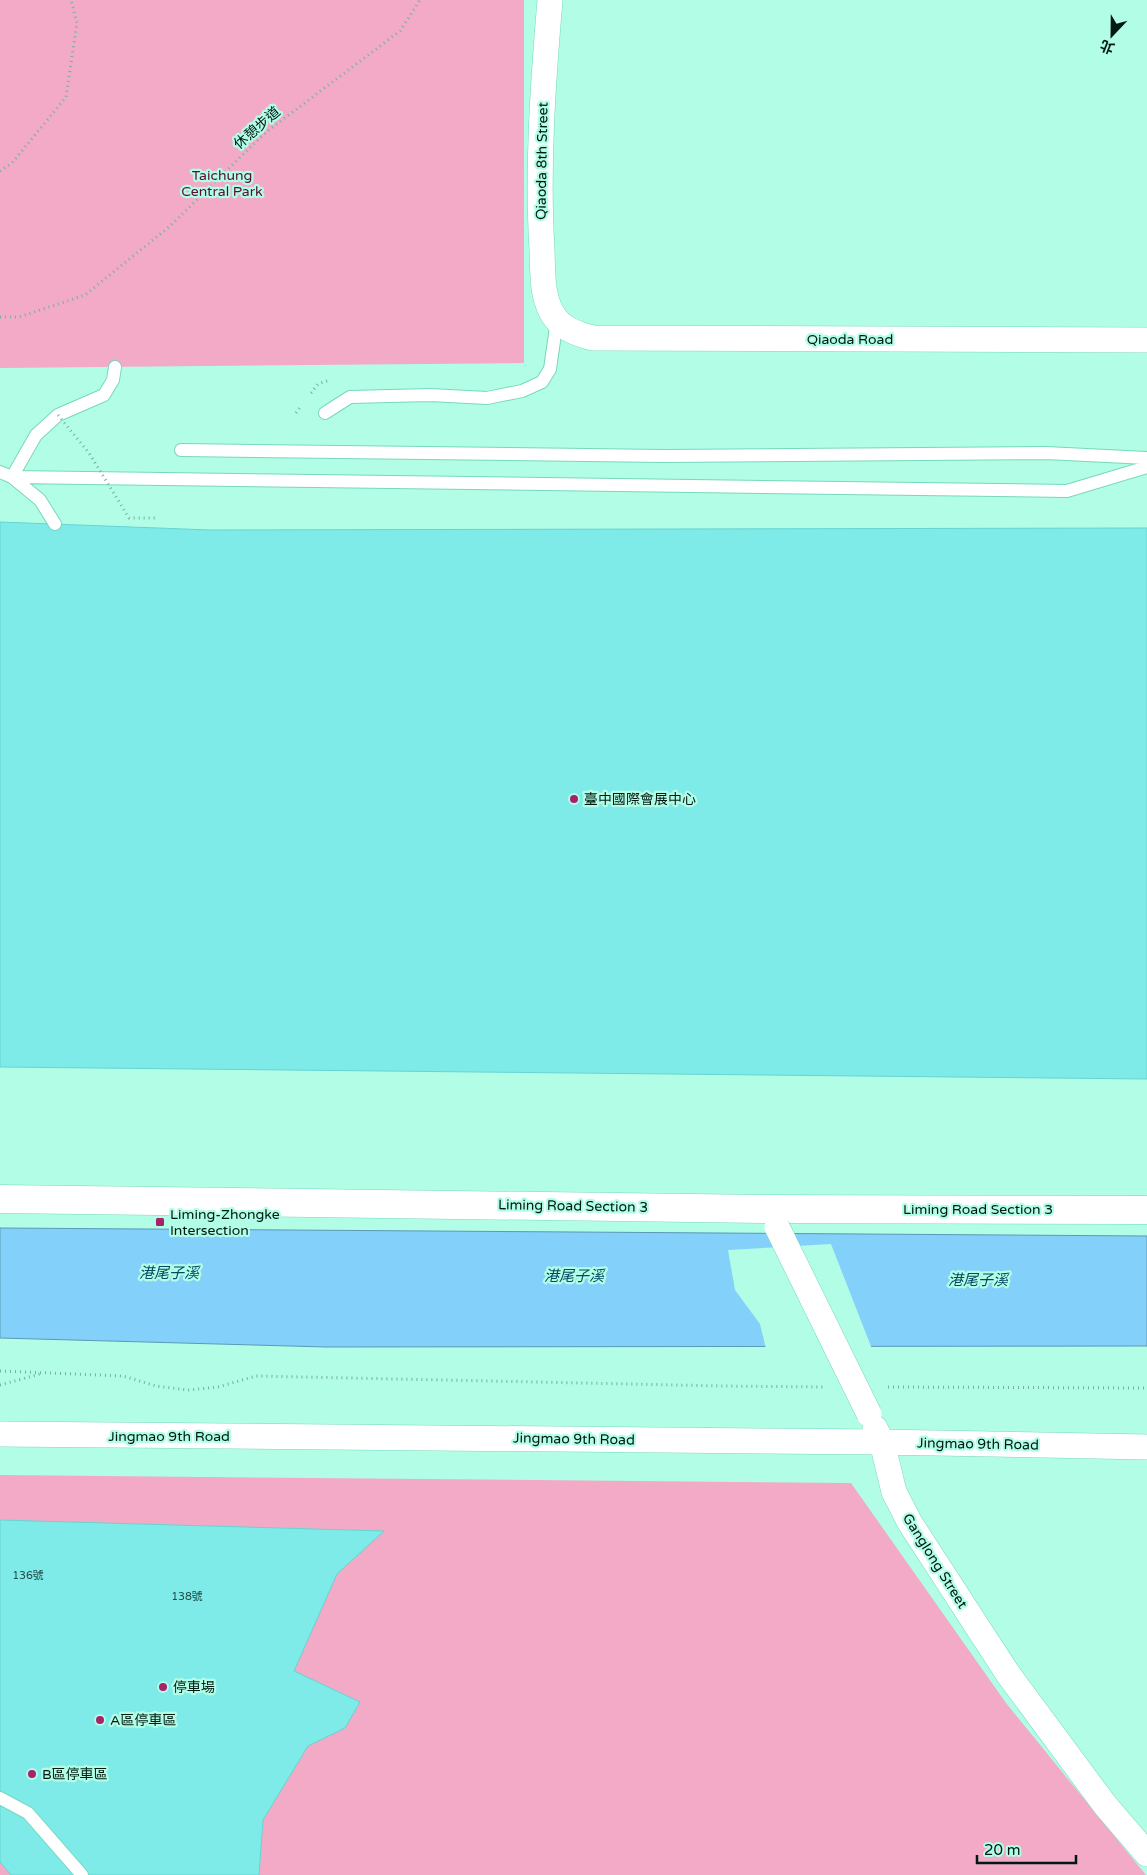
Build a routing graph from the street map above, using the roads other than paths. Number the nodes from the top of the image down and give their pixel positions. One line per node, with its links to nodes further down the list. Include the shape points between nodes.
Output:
1 (550, 0): 2 (street, Qiaoda 8th Street, via 539,208 546,296)
2 (557, 320): 3 (street, Qiaoda Road, via 572,331 593,338); 5 (lane, via 550,369 542,382 522,391 487,398 430,395 350,397)
3 (1147, 340)
4 (115, 367): 10 (lane, via 113,380 104,395 58,414 36,435)
5 (325, 413)
6 (181, 450): 7 (lane, via 664,456 1046,453)
7 (1147, 458)
8 (1147, 467): 10 (lane, via 1067,491)
9 (0, 472): 10 (lane)
10 (12, 477): 11 (lane, via 40,500)
11 (54, 524)
12 (0, 1199): 14 (street, Liming Road Section 3)
13 (1147, 1210): 14 (street, Liming Road Section 3)
14 (773, 1218): 16 (street, Ganglong Street, bridge)
15 (0, 1434): 16 (street, Jingmao 9th Road)
16 (882, 1442): 17 (street, Jingmao 9th Road); 19 (street, Ganglong Street, via 894,1492 910,1524 1008,1674 1105,1805)
17 (1147, 1447)
18 (0, 1798): 20 (lane, via 28,1813)
19 (1147, 1854)
20 (82, 1875)

